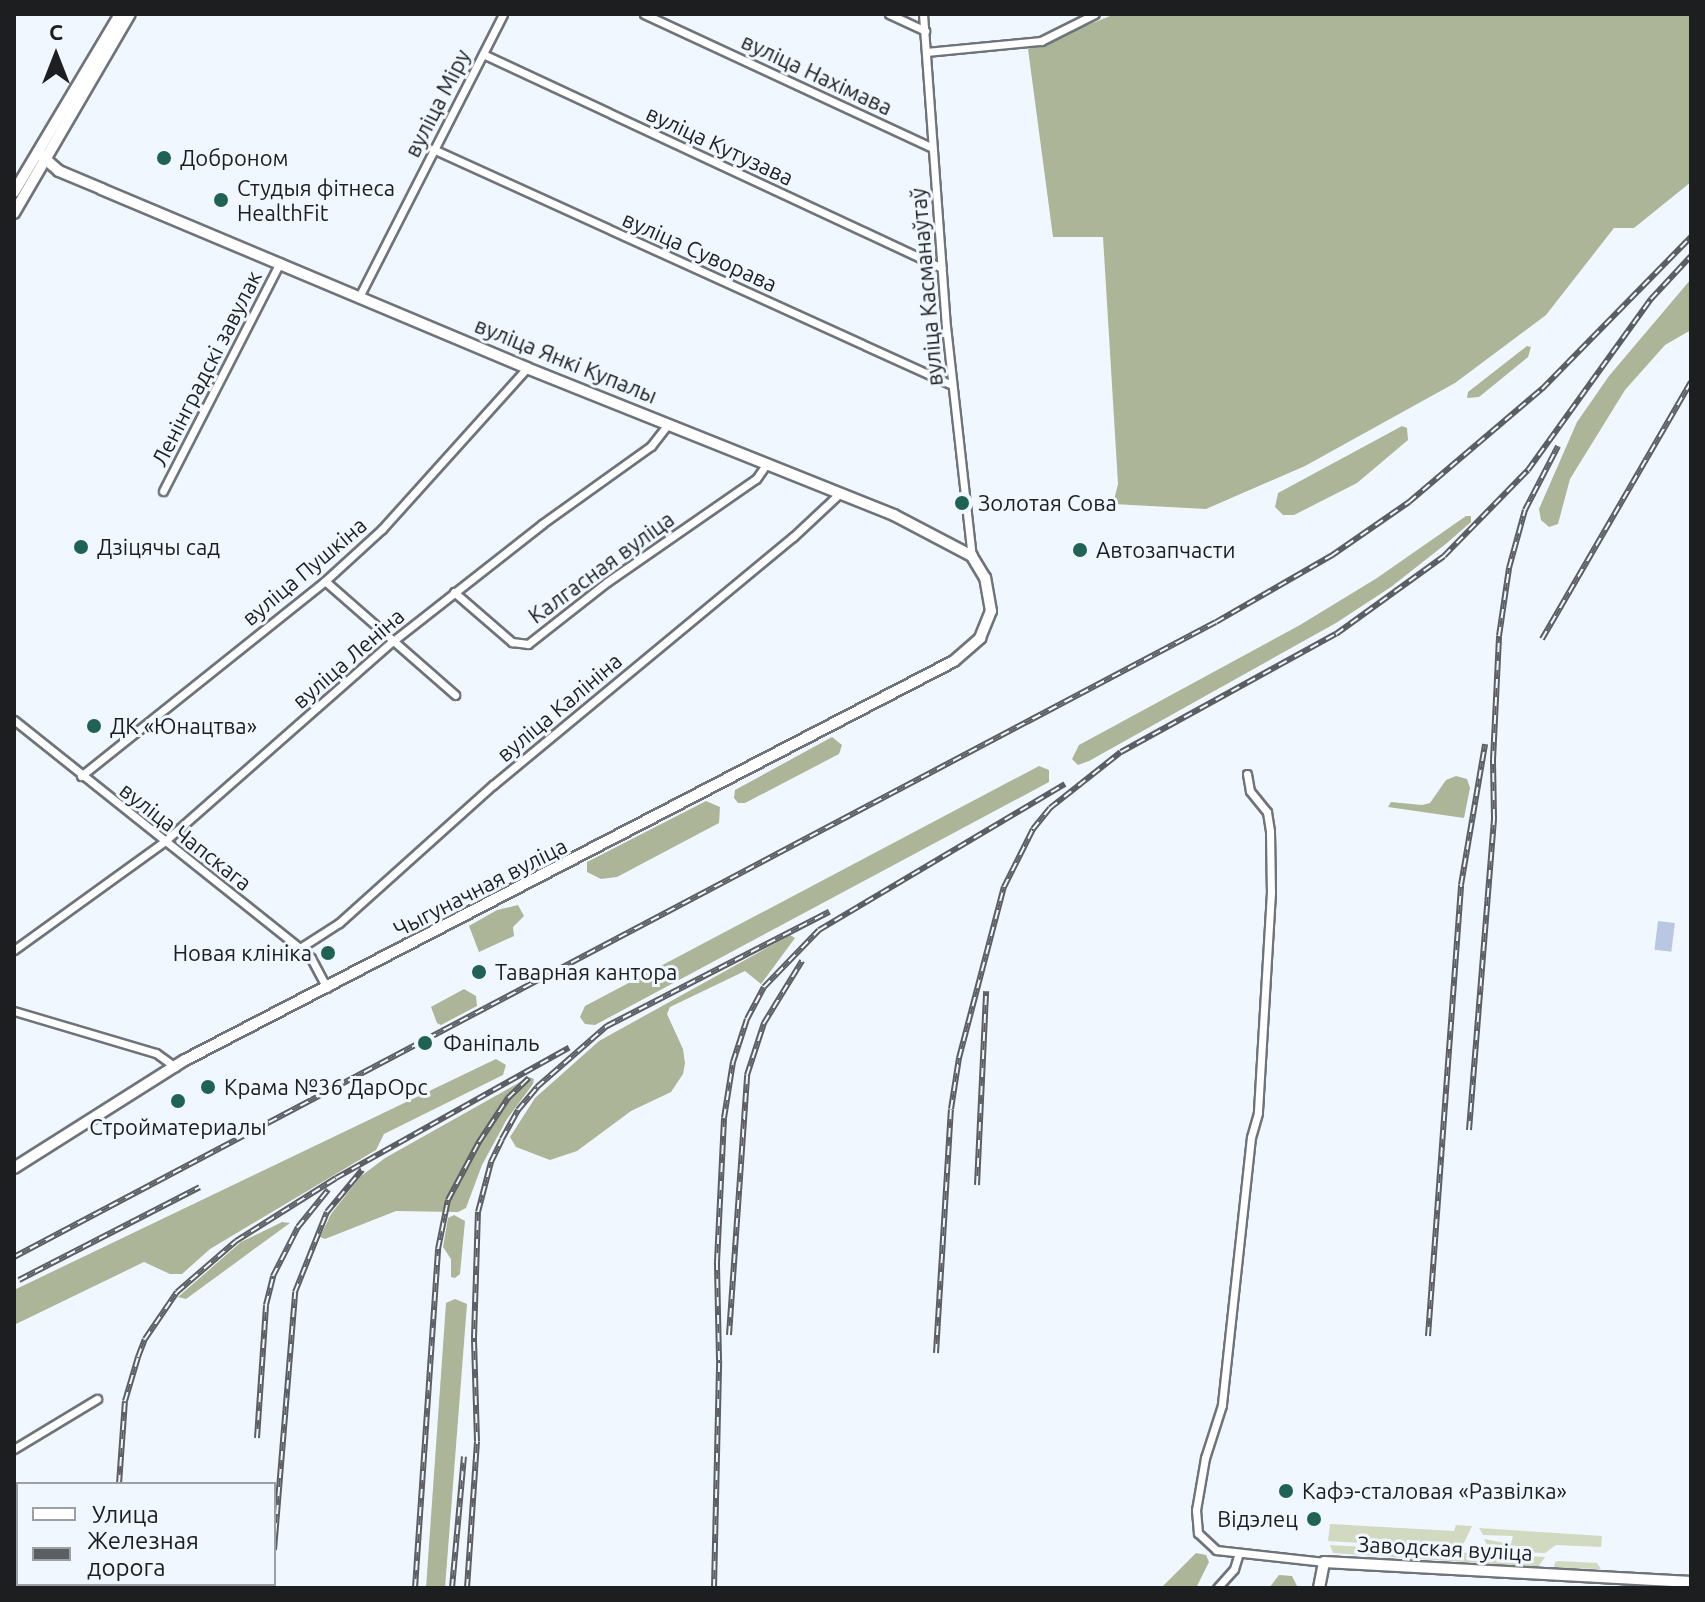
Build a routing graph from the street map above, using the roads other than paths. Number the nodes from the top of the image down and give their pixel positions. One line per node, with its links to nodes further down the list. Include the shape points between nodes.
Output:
1 (120, 14): 13 (street)
2 (130, 14): 13 (street)
3 (503, 14): 10 (street, вуліца Міру)
4 (644, 14): 11 (street, вуліца Нахімава)
5 (889, 14): 8 (street)
6 (923, 14): 8 (street, вуліца Касманаўтаў)
7 (1095, 14): 9 (street, via 1041,41)
8 (925, 31): 9 (street, вуліца Касманаўтаў)
9 (926, 52): 11 (street, вуліца Касманаўтаў)
10 (483, 54): 12 (street, вуліца Міру); 17 (street, вуліца Кутузава)
11 (931, 147): 17 (street, вуліца Касманаўтаў)
12 (433, 149): 18 (street, вуліца Міру); 20 (street, вуліца Суворава)
13 (42, 157): 14 (street); 15 (street); 16 (street, вуліца Янкі Купалы, via 59,171)
14 (14, 192)
15 (14, 213)
16 (280, 262): 18 (street, вуліца Янкі Купалы); 23 (street, Ленінградскі завулак)
17 (942, 268): 20 (street, вуліца Касманаўтаў)
18 (360, 295): 19 (street, вуліца Янкі Купалы)
19 (527, 368): 21 (street, вуліца Янкі Купалы); 26 (street, вуліца Пушкіна, via 382,529)
20 (952, 385): 25 (street, вуліца Касманаўтаў)
21 (668, 424): 22 (street, вуліца Янкі Купалы); 27 (street, вуліца Леніна, via 651,446)
22 (767, 463): 24 (street, вуліца Янкі Купалы); 27 (street, Калгасная вуліца, via 756,479 528,644 512,642)
23 (163, 491)
24 (840, 493): 25 (street, вуліца Янкі Купалы); 34 (street, вуліца Калініна, via 493,785 339,923)
25 (972, 556): 36 (street, Чыгуначная вуліца, via 985,578 991,611 984,633 968,650)
26 (325, 581): 28 (street); 32 (street, вуліца Пушкіна)
27 (454, 592): 28 (street, вуліца Леніна)
28 (393, 641): 29 (street); 33 (street, вуліца Леніна)
29 (455, 695)
30 (14, 720): 32 (street, вуліца Чапскага)
31 (1247, 774): 42 (street, Заводская вуліца, via 1250,791 1267,812 1270,831 1258,1113 1251,1137 1222,1405 1196,1510 1198,1533 1216,1550)
32 (81, 776): 33 (street, вуліца Чапскага)
33 (165, 841): 34 (street, вуліца Чапскага); 35 (street, вуліца Леніна)
34 (300, 948): 36 (street, вуліца Чапскага)
35 (14, 950)
36 (327, 988): 38 (street, Чыгуначная вуліца)
37 (14, 1011): 38 (street, via 156,1053)
38 (175, 1067): 39 (street, Чыгуначная вуліца)
39 (14, 1168)
40 (97, 1399): 41 (street)
41 (14, 1449)
42 (1239, 1553): 43 (street, Заводская вуліца); 45 (street, via 1234,1569)
43 (1324, 1562): 44 (street, Заводская вуліца); 46 (street)
44 (1691, 1582)
45 (1217, 1588)
46 (1319, 1588)

